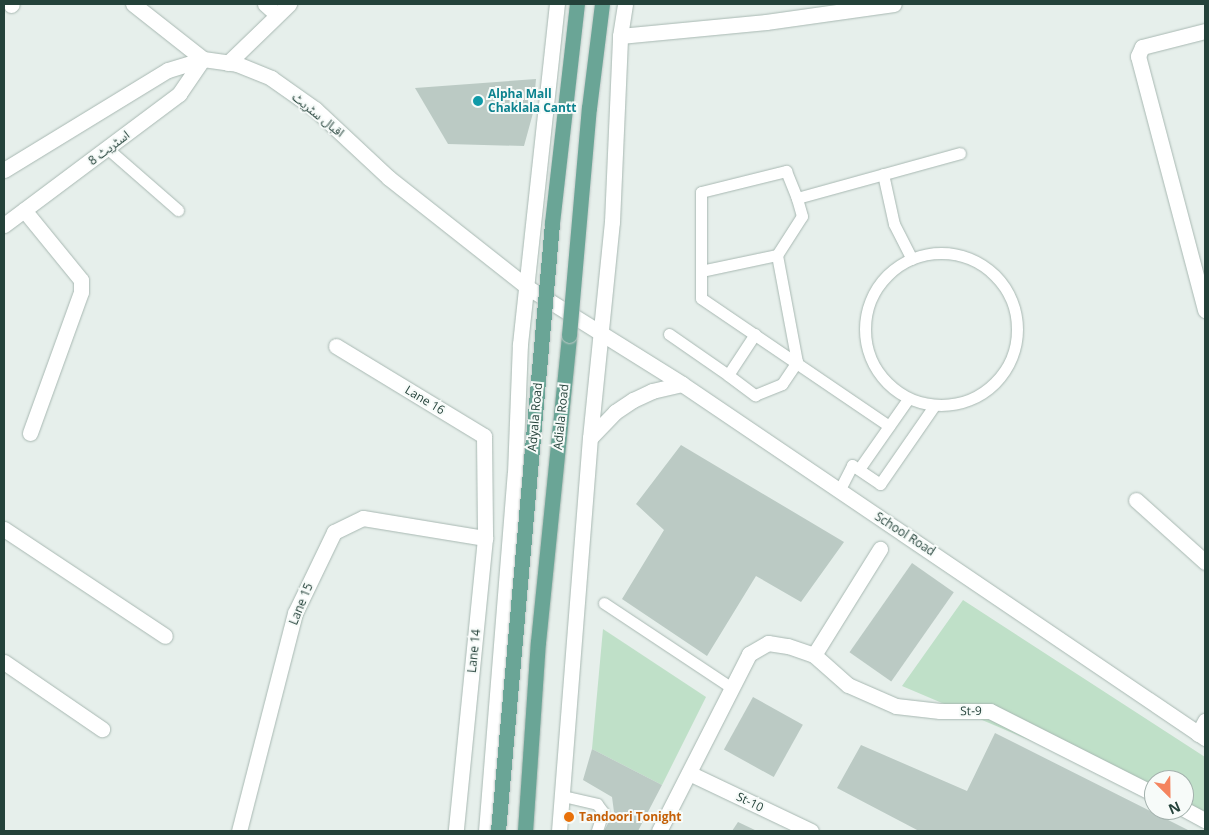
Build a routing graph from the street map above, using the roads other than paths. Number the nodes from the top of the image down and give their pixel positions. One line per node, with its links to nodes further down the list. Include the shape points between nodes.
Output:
1 (133, 4): 12 (street)
2 (264, 4): 9 (street)
3 (288, 4): 9 (street)
4 (557, 4): 25 (street)
5 (577, 4): 60 (main road, Adyala Road, bridge, via 552,223)
6 (602, 4): 61 (main road, Adiala Road, bridge, via 593,61 538,642)
7 (625, 4): 11 (street)
8 (894, 4): 11 (street, via 766,22)
9 (276, 14): 13 (street)
10 (1205, 31): 26 (street, via 1142,47 1138,56)
11 (620, 36): 29 (street, via 612,222)
12 (203, 59): 13 (street, اقبال سٹریٹ); 14 (street, اسٹریٹ 8, via 179,94); 16 (street, اقبال سٹریٹ, via 168,70)
13 (228, 63): 25 (street, اقبال سٹریٹ, via 271,78 315,109 390,178)
14 (108, 149): 19 (street, اسٹریٹ 8); 20 (lane)
15 (960, 153): 17 (lane)
16 (4, 170)
17 (884, 174): 18 (lane); 23 (lane, via 894,224)
18 (797, 198): 22 (lane, via 802,216); 24 (lane, via 786,171 701,192)
19 (24, 210): 21 (street, اسٹریٹ 8); 37 (street, via 81,280 80,292)
20 (178, 210)
21 (4, 224)
22 (778, 255): 24 (lane); 31 (lane)
23 (912, 259): 34 (lane, via 898,266 878,285 867,309 864,336 871,362 887,384); 35 (lane, via 948,253 974,260 996,275 1011,297 1018,323 1016,349 1004,373 985,392 961,403)
24 (701, 272): 28 (lane, via 701,298)
25 (527, 287): 29 (street, اقبال سٹریٹ); 59 (street, via 520,344 515,473)
26 (1205, 310)
27 (669, 334): 32 (lane)
28 (755, 334): 31 (lane); 32 (lane)
29 (601, 335): 33 (street, School Road); 38 (street)
30 (336, 346): 40 (street, Lane 16, via 484,436)
31 (797, 362): 32 (lane, via 782,384 755,395); 36 (lane)
32 (728, 375)
33 (682, 384): 38 (street, via 652,391 633,400 615,412); 41 (street, School Road)
34 (908, 399): 35 (lane); 36 (lane)
35 (934, 406): 39 (lane, via 880,484)
36 (889, 426): 39 (lane)
37 (30, 433)
38 (590, 438): 56 (street)
39 (859, 469): 41 (lane, via 852,465)
40 (486, 470): 44 (street, Lane 14)
41 (839, 491): 53 (street, School Road)
42 (1136, 500): 46 (street)
43 (4, 529): 48 (street)
44 (485, 538): 57 (street, Lane 15, via 363,518 334,532 295,613); 58 (street, Lane 14)
45 (880, 549): 49 (street)
46 (1205, 562)
47 (604, 602): 51 (lane)
48 (166, 636)
49 (814, 655): 51 (street, via 768,643 749,654); 55 (street, St-9, via 848,685 896,706 940,712 990,711)
50 (4, 662): 52 (street)
51 (732, 688): 54 (street)
52 (102, 729)
53 (1203, 731)
54 (689, 773): 64 (street); 65 (street, St-10)
55 (1144, 789)
56 (563, 796): 62 (street); 63 (lane, via 597,804 603,812)
57 (239, 831)
58 (456, 831)
59 (486, 831)
60 (498, 831)
61 (525, 831)
62 (559, 831)
63 (598, 831)
64 (659, 831)
65 (811, 831)

